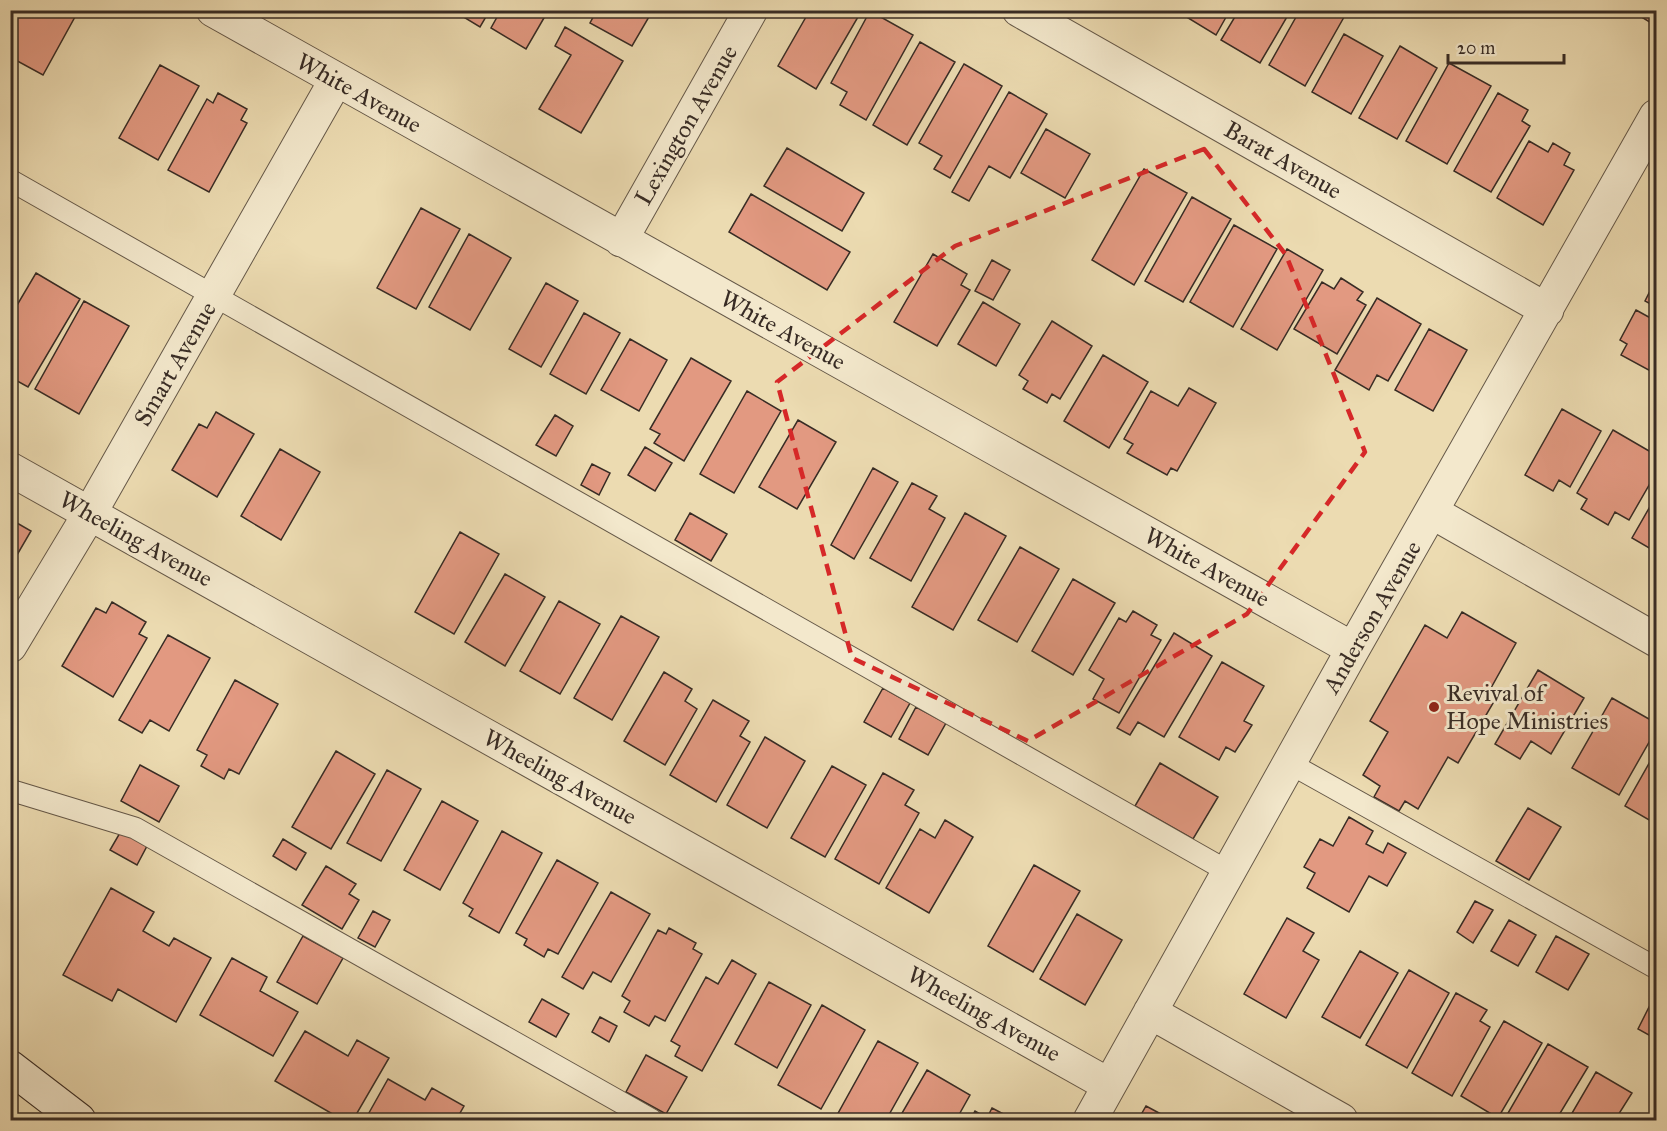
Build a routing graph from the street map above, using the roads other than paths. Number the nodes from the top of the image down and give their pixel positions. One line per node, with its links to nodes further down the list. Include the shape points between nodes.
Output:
1 (213, 10): 4 (street, White Avenue)
2 (751, 10): 7 (street, Lexington Avenue)
3 (1019, 10): 9 (street, Barat Avenue)
4 (336, 80): 7 (street, White Avenue); 8 (street, Smart Avenue)
5 (1656, 116): 9 (street, Anderson Avenue)
6 (10, 180): 8 (lane)
7 (621, 240): 15 (street, White Avenue)
8 (214, 295): 12 (street, Smart Avenue); 18 (lane)
9 (1547, 310): 11 (street, Anderson Avenue)
10 (10, 469): 12 (street, Wheeling Avenue)
11 (1432, 512): 13 (street); 15 (street, Anderson Avenue)
12 (90, 513): 14 (street, Smart Avenue); 22 (street, Wheeling Avenue)
13 (1656, 640)
14 (10, 646)
15 (1353, 649): 16 (street, Anderson Avenue)
16 (1289, 763): 18 (street, Anderson Avenue); 19 (lane)
17 (10, 790): 24 (lane, via 135,828)
18 (1229, 872): 20 (street, Anderson Avenue)
19 (1656, 968)
20 (1150, 1012): 22 (street, Anderson Avenue); 26 (street)
21 (10, 1067): 23 (street)
22 (1109, 1085): 25 (street, Anderson Avenue)
23 (79, 1120)
24 (652, 1120)
25 (1090, 1120)
26 (1341, 1120)

